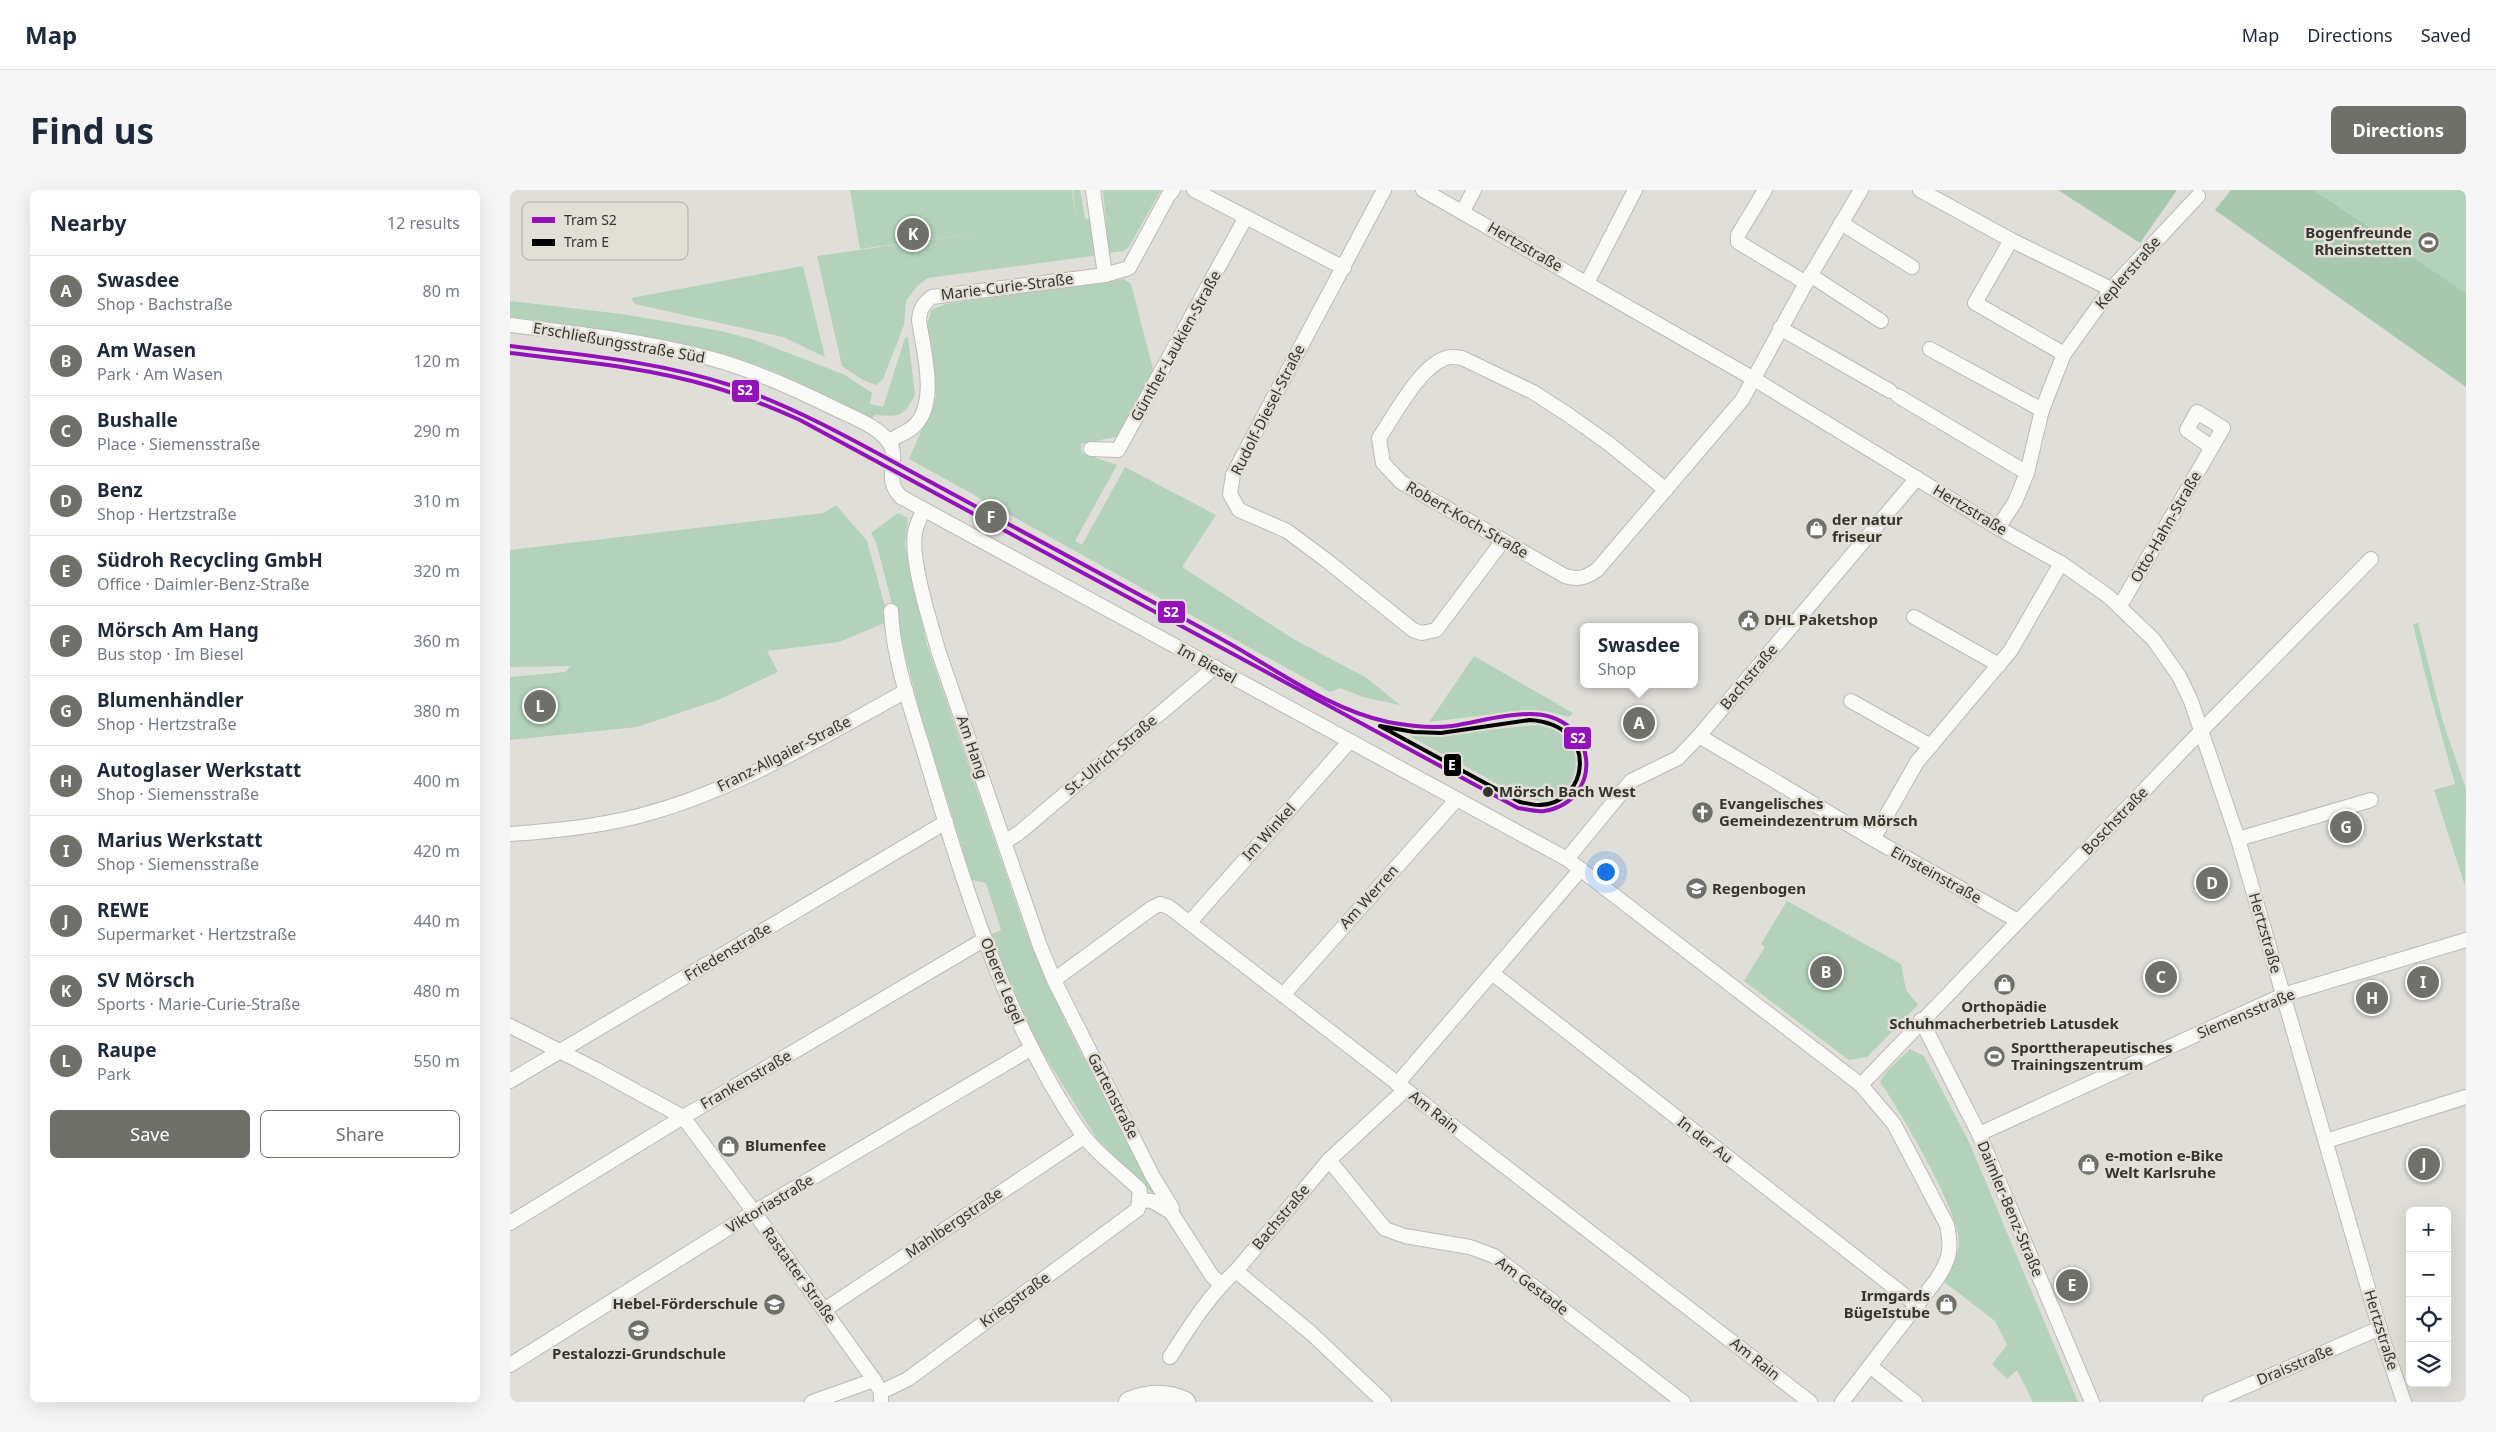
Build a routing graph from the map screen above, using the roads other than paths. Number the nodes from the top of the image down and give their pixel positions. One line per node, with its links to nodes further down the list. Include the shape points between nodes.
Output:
1 (1093, 190): 18 (street)
2 (1173, 190): 18 (street, Marie-Curie-Straße, via 1129,268)
3 (1194, 190): 13 (street)
4 (1384, 190): 17 (street, Rudolf-Diesel-Straße)
5 (1423, 190): 12 (street, Hertzstraße)
6 (1474, 190): 12 (street)
7 (1635, 190): 20 (street)
8 (1765, 190): 19 (street, via 1738,235 1738,242)
9 (1861, 190): 14 (street, Robert-Koch-Straße)
10 (1920, 190): 15 (street)
11 (2198, 196): 21 (street, Keplerstraße)
12 (1463, 211): 20 (street, Hertzstraße)
13 (1246, 217): 17 (street); 31 (street, Günther-Laukien-Straße, via 1118,450)
14 (1841, 223): 16 (street); 19 (street, Robert-Koch-Straße)
15 (2011, 240): 21 (street); 26 (street, via 1975,302)
16 (1912, 267)
17 (1344, 268): 37 (street, Rudolf-Diesel-Straße, via 1233,475 1230,486 1233,502 1250,516 1287,532 1413,630 1422,633 1436,630)
18 (1105, 275): 29 (street, Marie-Curie-Straße, via 932,297 925,302 920,309 919,320 929,389 927,402 912,428)
19 (1808, 279): 22 (street); 24 (street, Robert-Koch-Straße)
20 (1587, 284): 27 (street, Hertzstraße)
21 (2111, 289): 26 (street, Keplerstraße)
22 (1881, 321)
23 (510, 325): 29 (street, Erschließungsstraße Süd, via 650,346 709,358 758,373 871,428)
24 (1780, 328): 27 (street, Robert-Koch-Straße); 32 (street)
25 (1930, 349): 28 (street)
26 (2064, 354): 28 (street, Keplerstraße)
27 (1754, 379): 33 (street, Hertzstraße); 34 (street, Robert-Koch-Straße, via 1742,400)
28 (2042, 410): 32 (street, Keplerstraße)
29 (888, 441): 35 (street, Im Biesel, via 892,451 892,486 901,497)
30 (2211, 447): 40 (street, Otto-Hahn-Straße)
31 (1091, 448)
32 (2027, 473): 36 (street, Keplerstraße, via 2015,502)
33 (1917, 478): 36 (street, Hertzstraße); 48 (street, Bachstraße)
34 (1666, 490): 37 (street, Robert-Koch-Straße, via 1597,570 1587,577 1576,580 1565,576); 37 (street, Robert-Koch-Straße, via 1608,443 1533,392 1462,358 1445,358 1428,369 1379,438 1383,463 1400,482)
35 (923, 511): 44 (street, Im Biesel); 57 (street, Am Hang, via 914,545 926,608)
36 (1998, 528): 39 (street, Hertzstraße)
37 (1502, 542)
38 (2371, 559): 47 (street, Boschstraße)
39 (2061, 563): 40 (street, Hertzstraße); 43 (street)
40 (2120, 606): 47 (street, Hertzstraße, via 2153,639 2179,676)
41 (892, 611): 45 (street, Oberer Legel, via 891,625)
42 (1914, 617): 43 (street)
43 (1999, 665): 50 (street)
44 (1215, 667): 49 (street, Im Biesel); 57 (street, St.-Ulrich-Straße, via 1019,833)
45 (906, 691): 53 (street, Oberer Legel); 54 (street, Franz-Allgaier-Straße, via 735,782 652,812 553,830)
46 (1851, 700): 50 (street)
47 (2201, 731): 56 (street, Hertzstraße); 60 (street, Boschstraße)
48 (1699, 736): 55 (street, Einsteinstraße); 58 (street, Bachstraße, via 1678,758 1631,781)
49 (1349, 742): 51 (street, Im Biesel); 61 (street, Im Winkel)
50 (1931, 746): 55 (street, via 1917,762)
51 (1456, 800): 58 (street, Im Biesel); 66 (street, Am Werren)
52 (2371, 800): 56 (street)
53 (946, 822): 62 (street, Oberer Legel); 71 (street, Friedenstraße)
54 (510, 834)
55 (1873, 839): 60 (street, Einsteinstraße)
56 (2238, 839): 67 (street, Hertzstraße)
57 (1006, 840): 65 (street, Am Hang)
58 (1567, 859): 59 (street, Im Biesel)
59 (1581, 869): 64 (street, Bachstraße); 73 (street, Im Biesel)
60 (2018, 921): 68 (street, Boschstraße)
61 (1190, 922): 65 (street, Am Rain, via 1160,904); 66 (street, Am Rain)
62 (985, 940): 70 (street, Oberer Legel); 76 (street, Frankenstraße)
63 (2466, 940): 67 (street, Siemensstraße)
64 (1492, 973): 74 (street, Bachstraße); 87 (street, In der Au)
65 (1054, 980): 83 (street, Gartenstraße, via 1153,1177 1172,1208)
66 (1283, 995): 74 (street, Am Rain)
67 (2283, 995): 77 (street, Siemensstraße); 79 (street, Hertzstraße)
68 (1921, 1020): 73 (street, Boschstraße); 77 (street, Daimler-Benz-Straße)
69 (510, 1026): 71 (street, Rastatter Straße)
70 (1032, 1048): 78 (street, Oberer Legel); 82 (street, Viktoriastraße)
71 (561, 1052): 72 (street, Friedenstraße); 76 (street, Rastatter Straße)
72 (510, 1081)
73 (1861, 1085): 87 (street, Im Biesel, via 1894,1124 1947,1225 1950,1242 1948,1262)
74 (1401, 1087): 80 (street, Bachstraße); 99 (street, Am Rain)
75 (2466, 1097): 79 (street)
76 (683, 1117): 82 (street, Rastatter Straße); 84 (street, Frankenstraße)
77 (1979, 1134): 102 (street, Daimler-Benz-Straße)
78 (1084, 1137): 81 (street, Oberer Legel, via 1140,1190); 88 (street, Mahlbergstraße)
79 (2326, 1141): 89 (street, Hertzstraße)
80 (1329, 1160): 85 (street, Bachstraße); 98 (street, Am Gestade, via 1385,1229 1405,1236 1470,1247 1494,1256)
81 (1139, 1200): 83 (street, via 1152,1201); 93 (street, Kriegstraße, via 1138,1210 908,1379)
82 (754, 1212): 88 (street, Rastatter Straße); 91 (street, Viktoriastraße)
83 (1171, 1212): 86 (street, via 1212,1276)
84 (510, 1223)
85 (1236, 1271): 86 (street, Bachstraße); 97 (street, via 1311,1333)
86 (1221, 1284): 90 (street, Bachstraße)
87 (1918, 1306): 92 (street, Im Biesel)
88 (824, 1310): 93 (street, Rastatter Straße)
89 (2380, 1328): 103 (street, Draisstraße); 104 (street, Hertzstraße)
90 (1170, 1357)
91 (510, 1365)
92 (1870, 1366): 100 (street, Im Biesel); 101 (street)
93 (879, 1391): 95 (street, Kriegstraße)
94 (1175, 1400): 96 (street, via 1147,1396)
95 (812, 1402)
96 (1129, 1402)
97 (1384, 1402)
98 (1683, 1402)
99 (1810, 1402)
100 (1842, 1402)
101 (1915, 1402)
102 (2092, 1402)
103 (2210, 1402)
104 (2404, 1402)

